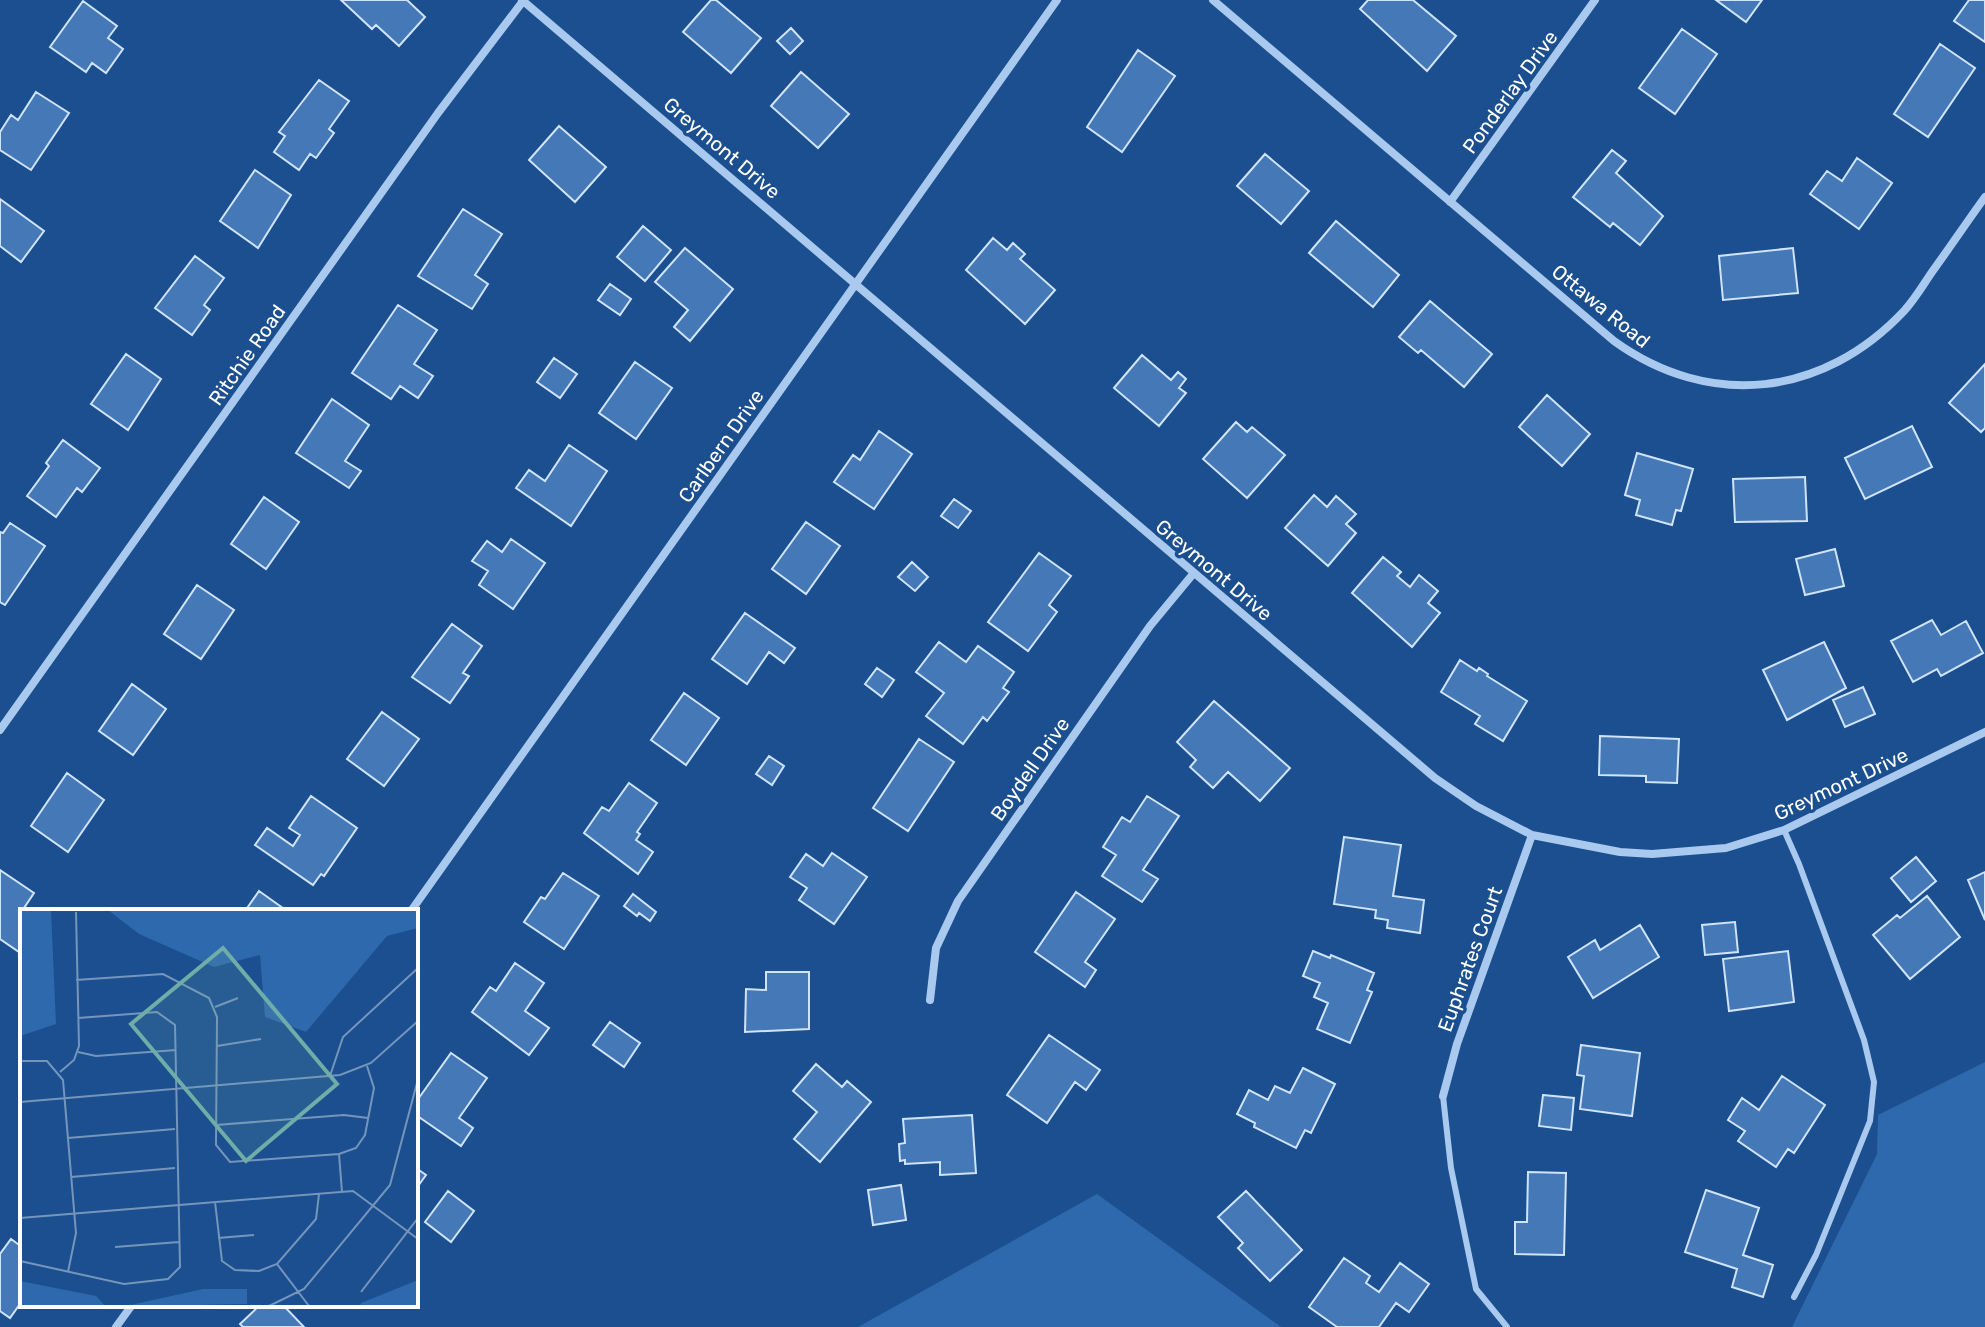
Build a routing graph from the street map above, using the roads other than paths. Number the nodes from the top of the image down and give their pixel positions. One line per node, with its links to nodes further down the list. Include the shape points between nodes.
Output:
1 (523, 0): 7 (street, Greymont Drive); 9 (street, Ritchie Road)
2 (1057, 0): 7 (street, Carlbern Drive)
3 (1213, 0): 6 (street, Ottawa Road)
4 (1595, 0): 6 (street, Ponderlay Drive)
5 (1985, 197): 6 (street, Ottawa Road, via 1906,308 1880,334 1851,356 1808,376 1762,385 1714,384 1639,359)
6 (1450, 202)
7 (856, 283): 8 (street, Greymont Drive); 13 (street, Carlbern Drive)
8 (1193, 574): 12 (street, Greymont Drive, via 1435,778); 14 (street, Boydell Drive, via 1150,626 958,901 936,948)
9 (0, 730)
10 (1985, 732): 11 (street, Greymont Drive)
11 (1784, 830): 12 (street, Greymont Drive, via 1726,848 1652,854); 16 (lane, via 1864,1040 1874,1082 1870,1121)
12 (1532, 835): 15 (street, Euphrates Court)
13 (412, 909)
14 (930, 1000)
15 (1443, 1096): 19 (lane, via 1451,1168 1476,1289)
16 (1794, 1297)
17 (131, 1307): 18 (street)
18 (119, 1326)
19 (1507, 1327)

